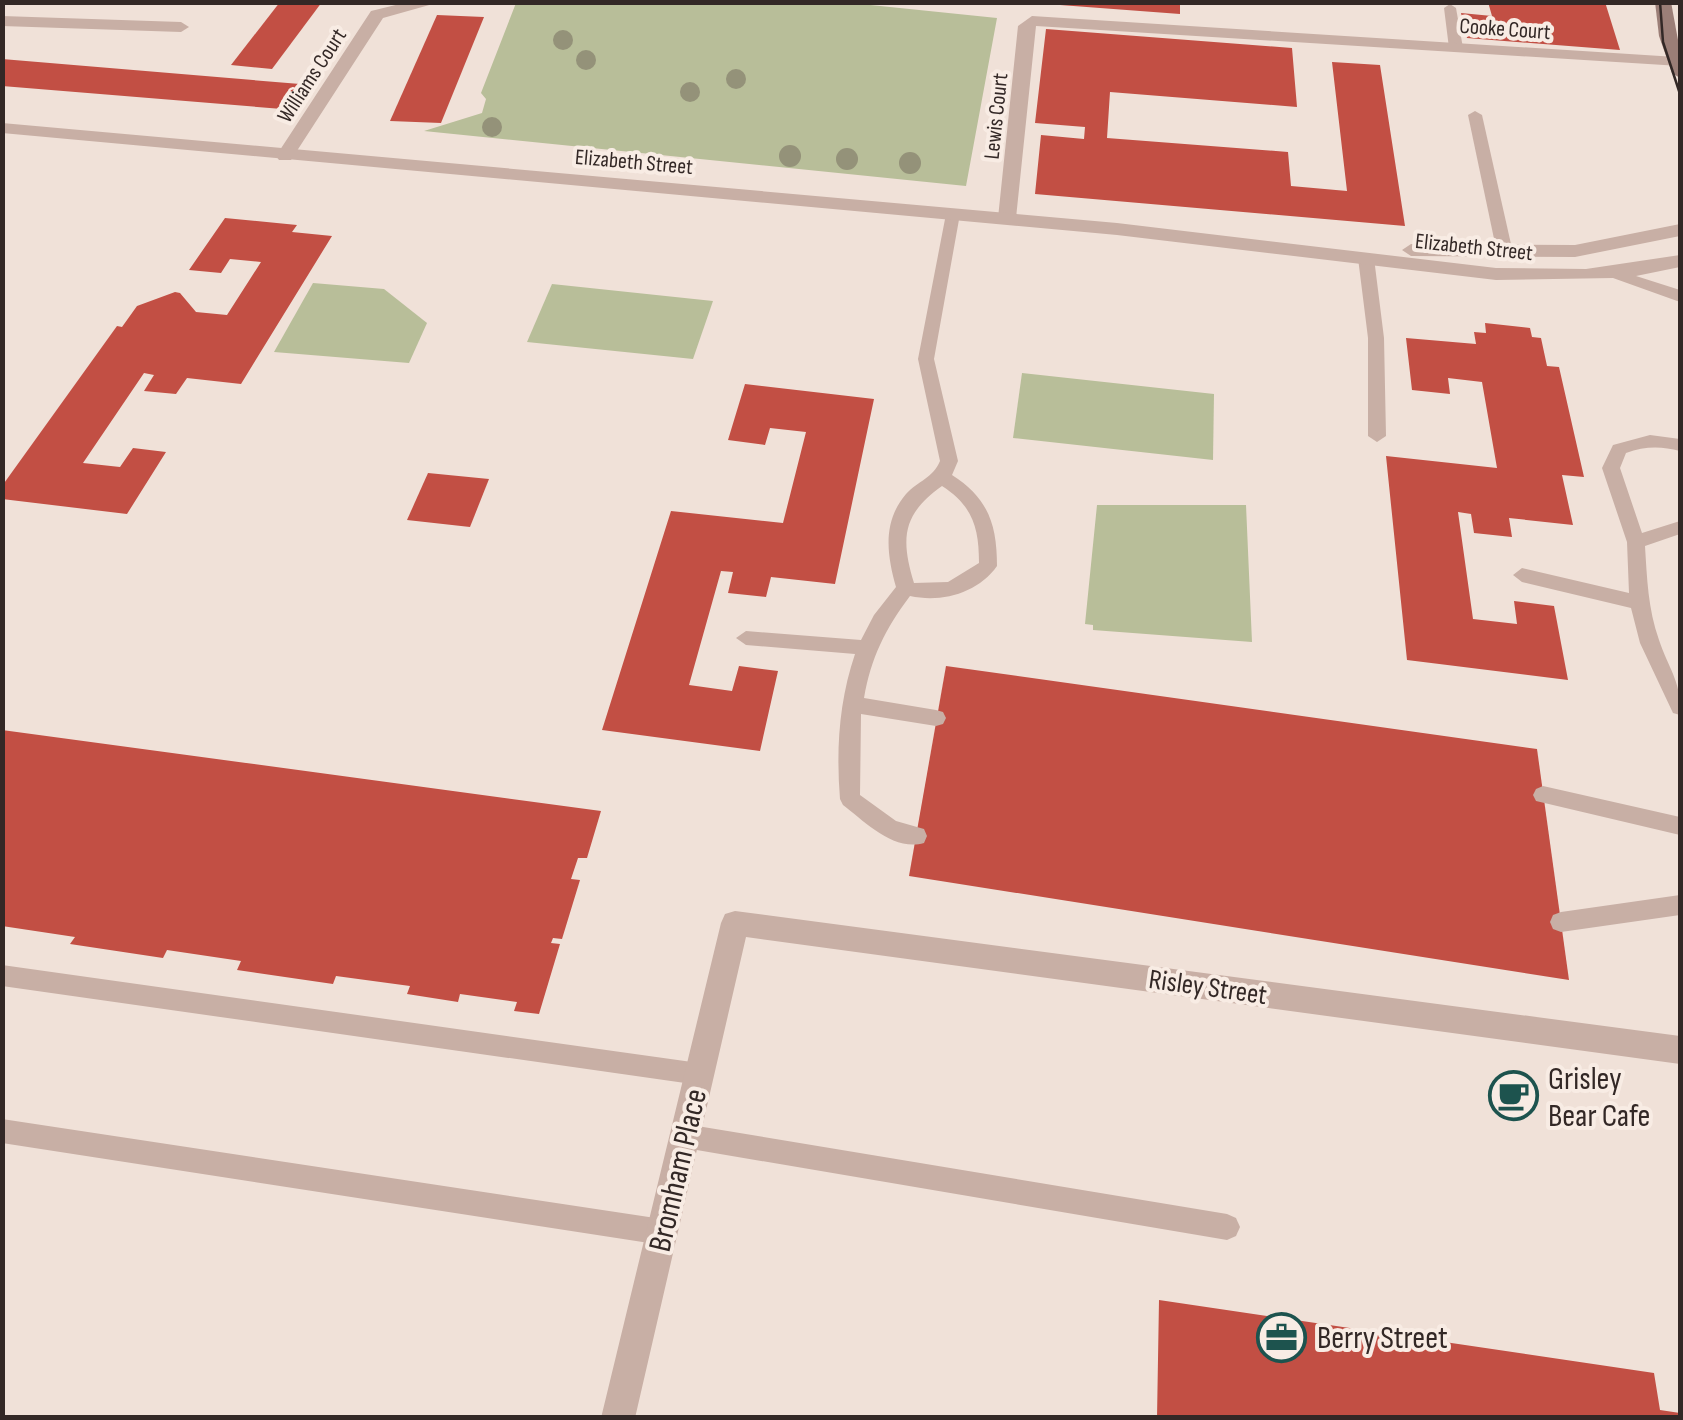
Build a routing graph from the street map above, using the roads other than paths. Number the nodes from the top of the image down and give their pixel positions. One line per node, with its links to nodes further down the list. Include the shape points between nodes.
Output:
1 (432, 2): 13 (street, Williams Court, via 377,14)
2 (1647, 2): 8 (main road)
3 (1664, 2): 8 (main road)
4 (1450, 8): 9 (lane)
5 (2, 21): 7 (street)
6 (1032, 21): 9 (street, Cooke Court); 15 (street, Lewis Court, via 1026,26)
7 (181, 27)
8 (1667, 36): 10 (main road)
9 (1456, 48): 10 (street, Cooke Court)
10 (1678, 68)
11 (1475, 115): 18 (lane)
12 (2, 128): 13 (street, Elizabeth Street)
13 (285, 156): 14 (street, Elizabeth Street)
14 (953, 214): 15 (street, Elizabeth Street); 25 (lane, via 926,359 949,461)
15 (1008, 218): 17 (street, Elizabeth Street)
16 (1680, 230): 18 (street, Elizabeth Street, via 1604,248)
17 (1262, 244): 18 (street, Elizabeth Street); 19 (street, Elizabeth Street)
18 (1505, 253)
19 (1366, 258): 21 (street, Elizabeth Street, via 1508,276); 23 (lane)
20 (1680, 261): 21 (street, Elizabeth Street)
21 (1613, 276): 22 (street)
22 (1680, 296)
23 (1378, 436)
24 (1680, 445): 27 (lane, via 1664,440 1619,449 1611,468)
25 (942, 477): 29 (lane, via 913,498 898,523); 29 (lane, via 973,497 988,528 988,566 956,588 926,594)
26 (1680, 527): 27 (lane)
27 (1636, 542): 30 (lane)
28 (1522, 575): 30 (lane)
29 (906, 588): 32 (lane, via 876,627)
30 (1639, 603): 34 (lane)
31 (746, 638): 32 (lane)
32 (869, 648): 33 (lane)
33 (854, 704): 35 (lane); 38 (lane, via 846,765 850,800 890,829)
34 (1680, 707)
35 (936, 718)
36 (1543, 795): 37 (lane)
37 (1680, 826)
38 (916, 836)
39 (1680, 905): 40 (lane)
40 (1560, 922)
41 (735, 923): 43 (street, Risley Street); 44 (street, Bromham Place)
42 (2, 975): 44 (lane)
43 (1680, 1050)
44 (699, 1074): 46 (street, Bromham Place)
45 (2, 1131): 48 (lane)
46 (685, 1136): 47 (lane); 48 (street, Bromham Place)
47 (1227, 1227)
48 (662, 1232): 49 (street, Bromham Place)
49 (618, 1418)

